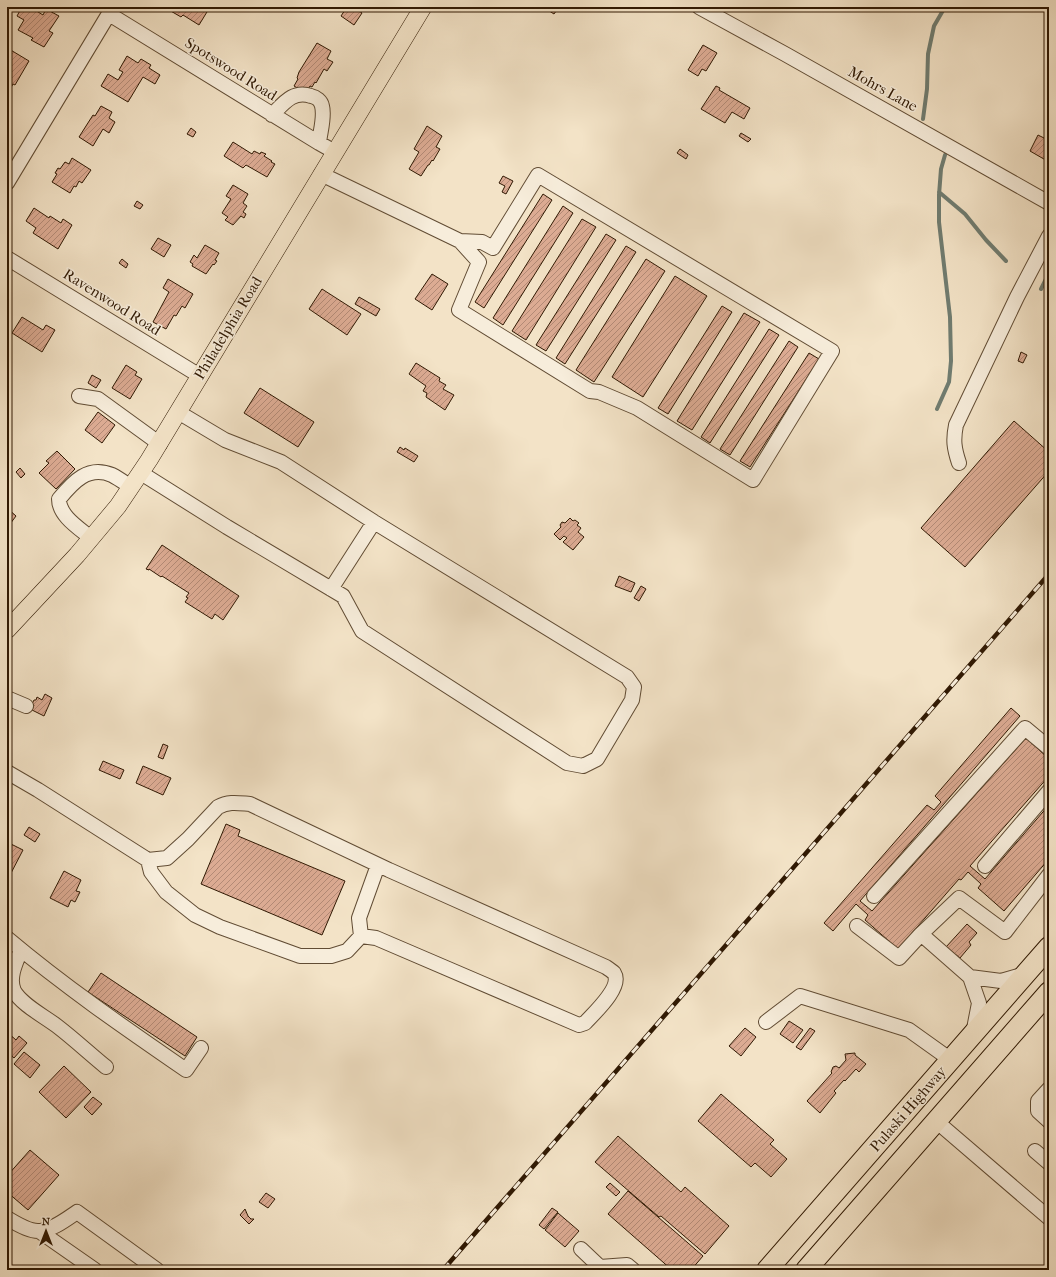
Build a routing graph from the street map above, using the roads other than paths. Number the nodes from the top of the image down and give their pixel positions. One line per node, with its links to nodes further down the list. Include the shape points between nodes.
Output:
1 (423, 7): 6 (main road, Philadelphia Road)
2 (699, 7): 9 (street, Mohrs Lane)
3 (111, 10): 4 (street, Spotswood Road); 8 (street)
4 (272, 114): 5 (street, Spotswood Road); 5 (street, via 294,95 302,93 313,96 322,106)
5 (319, 144): 6 (street, Spotswood Road)
6 (335, 152): 7 (main road, Philadelphia Road)
7 (321, 174): 11 (street); 13 (main road, Philadelphia Road)
8 (7, 183)
9 (1049, 203)
10 (1049, 236): 17 (street, via 956,425 953,438)
11 (460, 241): 11 (street, via 479,262 459,310 590,391 599,392 637,408 753,480 832,351 538,175 493,248 482,242)
12 (7, 258): 13 (street, Ravenwood Road)
13 (200, 376): 15 (main road, Philadelphia Road)
14 (79, 396): 16 (street, via 98,399)
15 (178, 412): 16 (main road, Philadelphia Road); 20 (street, via 225,440 281,462)
16 (160, 444): 18 (main road, Philadelphia Road)
17 (959, 463)
18 (140, 473): 19 (main road, Philadelphia Road); 22 (street)
19 (130, 487): 21 (main road, Philadelphia Road, via 118,506); 21 (street, via 113,476 94,473 84,475 72,483 59,498 59,507 64,514)
20 (374, 522): 22 (street); 22 (street, via 627,677 634,687 632,700 597,759 583,766 567,763 362,631 343,596)
21 (91, 538): 23 (main road, Philadelphia Road)
22 (331, 589)
23 (7, 630)
24 (7, 698): 25 (street)
25 (26, 706)
26 (1049, 748): 33 (street, via 1025,728)
27 (7, 772): 29 (street)
28 (1049, 791): 30 (street)
29 (148, 860): 31 (street, via 167,858 218,807 233,802 250,804); 36 (street, via 151,872 166,892 195,915 220,927 300,956 331,956 347,951)
30 (985, 866)
31 (383, 867): 36 (street, via 359,918); 36 (street, via 606,967 614,973 614,990 585,1023 579,1025 376,938)
32 (1049, 875): 35 (street, via 1005,932 958,898)
33 (874, 896)
34 (857, 926): 35 (street, via 899,958)
35 (921, 934): 41 (street)
36 (361, 936)
37 (7, 938): 39 (street)
38 (1049, 947): 40 (highway, Pulaski Highway)
39 (26, 954): 45 (street, via 84,999 186,1070); 47 (street, via 15,966 12,979 14,991 22,1001)
40 (1025, 974): 41 (street, via 1001,981); 44 (highway, Pulaski Highway)
41 (970, 977): 44 (street, via 979,1003)
42 (1049, 992): 49 (highway, Pulaski Highway)
43 (766, 1022): 46 (street, via 800,996 909,1030)
44 (973, 1034): 46 (highway, Pulaski Highway)
45 (201, 1048)
46 (951, 1060): 60 (highway, Pulaski Highway)
47 (106, 1067)
48 (1049, 1089): 50 (street, via 1038,1102 1038,1111)
49 (936, 1121): 54 (street); 61 (highway, Pulaski Highway)
50 (1049, 1121)
51 (1035, 1151): 52 (street)
52 (1049, 1163)
53 (7, 1218): 55 (street, via 15,1224)
54 (1049, 1218)
55 (39, 1231): 57 (street); 58 (street, via 60,1224 77,1212)
56 (580, 1249): 59 (street, via 600,1266 627,1265)
57 (95, 1270)
58 (157, 1270)
59 (633, 1270)
60 (767, 1270)
61 (806, 1270)

